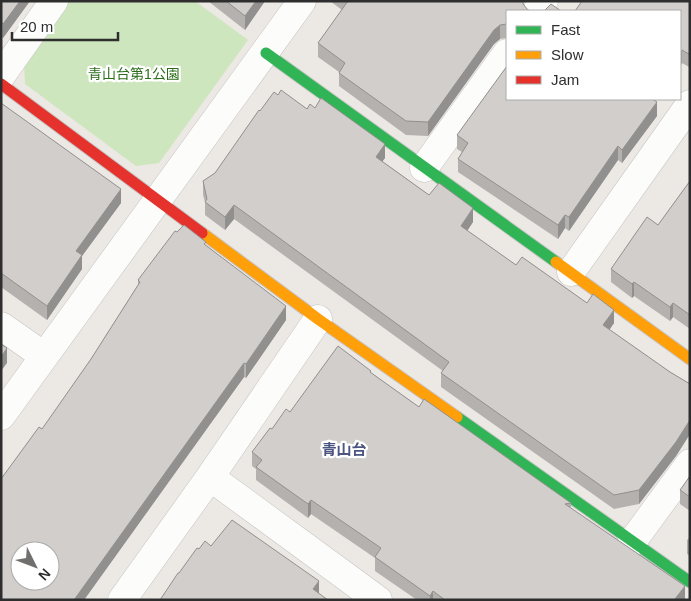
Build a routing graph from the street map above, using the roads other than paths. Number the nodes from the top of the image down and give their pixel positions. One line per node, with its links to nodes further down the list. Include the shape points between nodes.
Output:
1 (54, 1): 5 (street)
2 (302, 1): 3 (street)
3 (266, 53): 8 (street); 9 (street)
4 (506, 54): 8 (street)
5 (1, 76)
6 (1, 84): 9 (street)
7 (690, 104): 10 (street)
8 (424, 168): 10 (street)
9 (157, 199): 11 (street); 13 (street)
10 (571, 272): 14 (street)
11 (318, 319): 17 (street); 18 (street)
12 (1, 326): 13 (street)
13 (44, 356): 15 (street)
14 (690, 359)
15 (1, 416)
16 (690, 462): 18 (street)
17 (210, 477): 20 (street); 21 (street)
18 (632, 542): 19 (street)
19 (690, 582)
20 (122, 600)
21 (378, 600)

